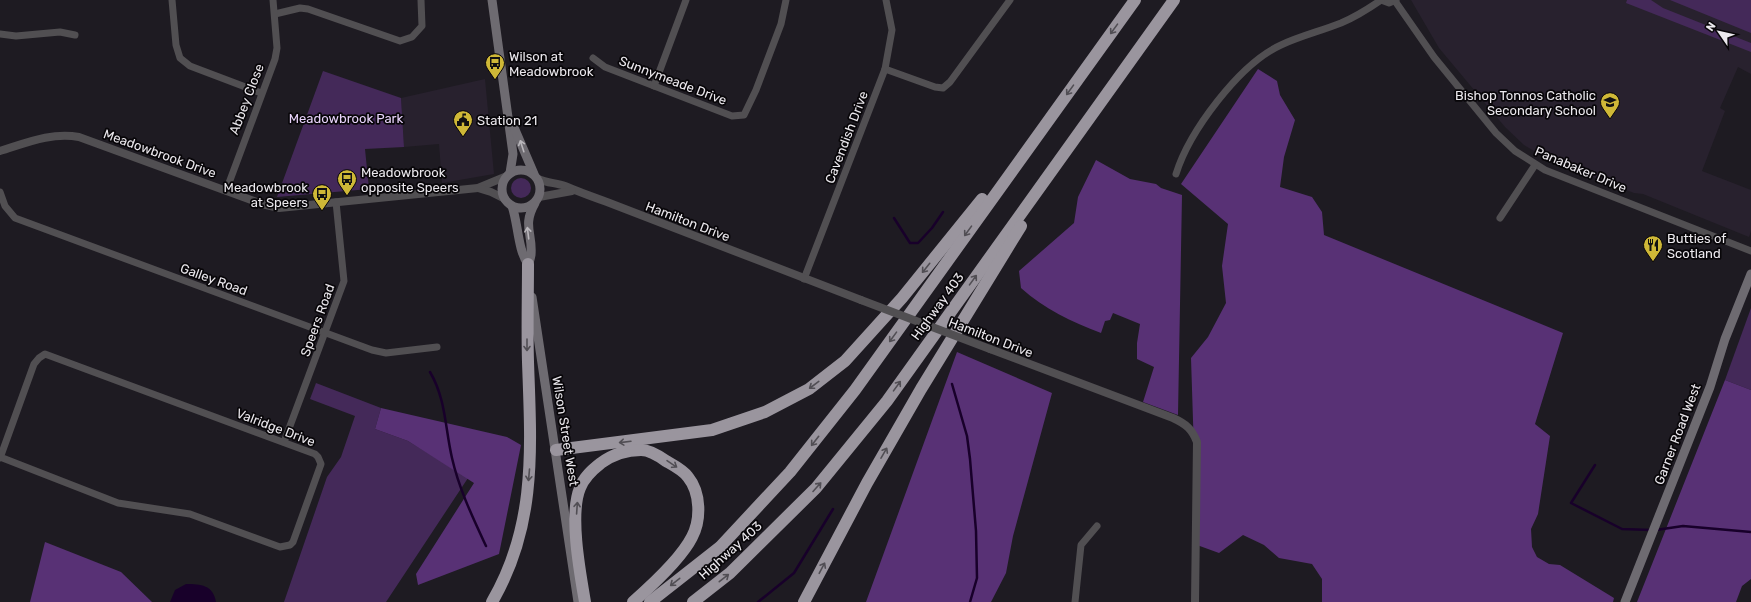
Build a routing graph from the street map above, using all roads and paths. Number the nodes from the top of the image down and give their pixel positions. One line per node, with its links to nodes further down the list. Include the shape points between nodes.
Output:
1 (172, 0): 19 (street, via 176,45 180,58 190,66)
2 (274, 0): 13 (street, Abbey Close)
3 (421, 0): 13 (street, via 422,26 412,37 400,41 308,9 300,8)
4 (492, 0): 20 (main road)
5 (686, 0): 18 (street)
6 (786, 0): 18 (street, Sunnymeade Drive, via 778,32 744,115 732,116)
7 (886, 0): 17 (street, Cavendish Drive, via 892,30)
8 (1010, 0): 17 (street, via 943,88)
9 (1135, 0): 21 (highway, one-way to 21)
10 (1174, 0): 22 (highway, Highway 403)
11 (1381, 0): 12 (street, via 1389,3); 26 (street, via 1340,23 1280,45 1247,67 1186,147)
12 (1396, 0): 24 (street, Panabaker Drive, via 1434,57 1496,133 1507,145)
13 (275, 14): 19 (street, Abbey Close, via 277,48)
14 (0, 34): 15 (street, via 16,36 60,32)
15 (75, 35)
16 (593, 58): 18 (street, Sunnymeade Drive, via 604,67)
17 (885, 69): 40 (street, Cavendish Drive)
18 (654, 86)
19 (261, 92): 29 (street, Abbey Close)
20 (510, 118): 25 (main road, via 513,154); 27 (main road, one-way to 20)
21 (1032, 142): 44 (highway, one-way to 44, via 845,362 809,389 765,412 712,430); 51 (highway, Highway 403, one-way to 51, via 855,390 790,472 720,547)
22 (1066, 150): 52 (highway, Highway 403, one-way to 22, via 730,573 816,488 886,401); 53 (highway, one-way to 22, via 867,482)
23 (0, 151): 29 (street, Meadowbrook Drive, via 46,137 73,136 88,139)
24 (1535, 164): 36 (street); 37 (street, Panabaker Drive)
25 (508, 174): 27 (main road, via 522,169); 28 (street, Meadowbrook Drive); 32 (main road, via 502,187)
26 (1176, 174)
27 (536, 176): 30 (street, Hamilton Drive); 33 (main road, via 540,191)
28 (478, 188): 32 (street, Meadowbrook Drive); 34 (street, Meadowbrook Drive)
29 (226, 191): 34 (street, Meadowbrook Drive, via 279,208)
30 (572, 191): 33 (street, Hamilton Drive); 40 (street, Hamilton Drive)
31 (0, 192): 41 (street, Galley Road, via 7,210 20,220)
32 (505, 199): 35 (main road)
33 (537, 200): 35 (main road, via 524,208); 38 (main road, Wilson Street West, one-way to 33, via 531,255 527,225 530,212)
34 (336, 202): 41 (street, Speers Road, via 344,277)
35 (512, 206): 38 (main road, Wilson Street West, via 518,226 522,257)
36 (1500, 218)
37 (1751, 251)
38 (528, 264): 44 (main road, Wilson Street West); 47 (highway, one-way to 47, via 527,352 531,458 527,503 517,544 503,583)
39 (1751, 274): 56 (main road, Garner Road West, via 1725,339 1705,401)
40 (804, 278): 55 (street, Hamilton Drive, bridge, via 1173,418 1193,430 1197,442)
41 (325, 333): 42 (street, Galley Road, via 386,353); 43 (street, Speers Road)
42 (437, 347)
43 (284, 442): 45 (street, Valridge Drive, via 45,354 34,364); 45 (street, Valridge Drive, via 315,454 321,464 297,533 293,542 285,547 190,514 118,502)
44 (556, 450): 48 (main road, Wilson Street West)
45 (0, 458)
46 (1097, 526): 54 (street, via 1081,545)
47 (492, 602)
48 (578, 602)
49 (585, 602): 50 (highway, one-way to 50, via 576,530 576,506 580,488 589,472 608,458 642,450 659,456 688,477 696,493 699,518 692,538 673,562)
50 (633, 602)
51 (650, 602)
52 (693, 602)
53 (804, 602)
54 (1075, 602)
55 (1195, 602)
56 (1625, 602)

